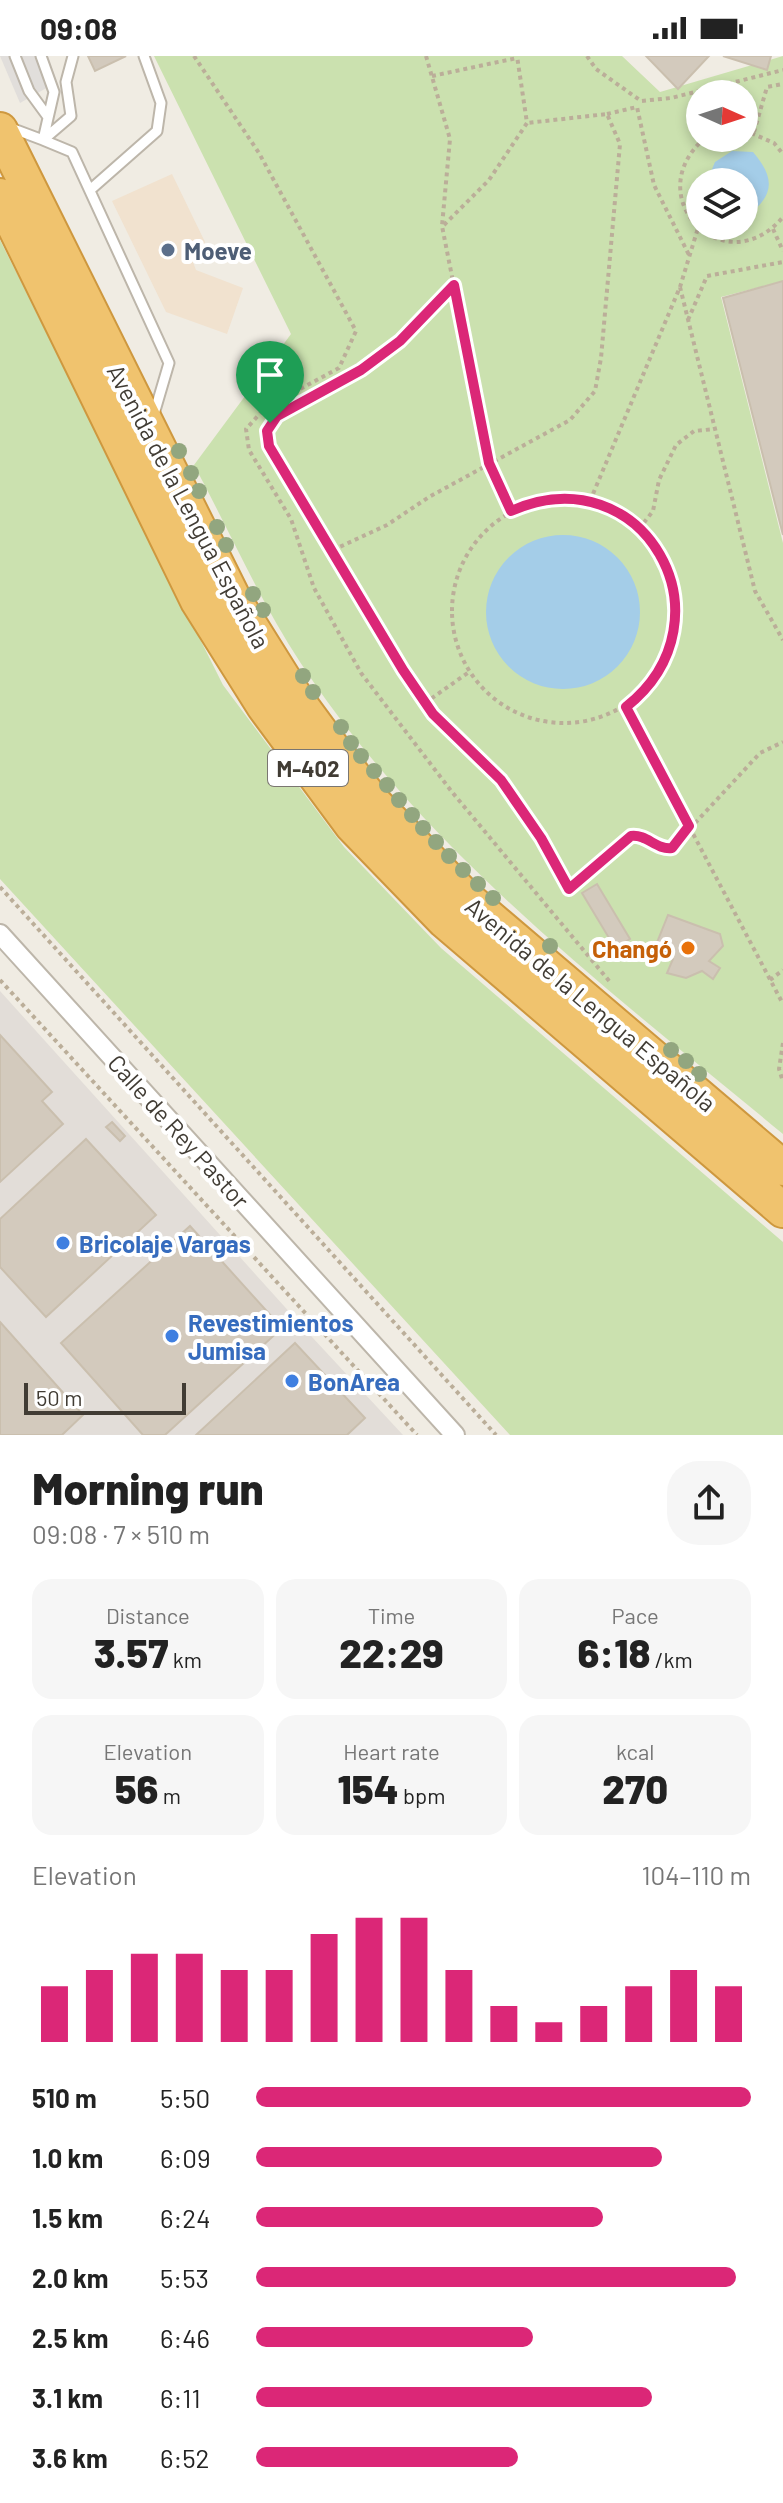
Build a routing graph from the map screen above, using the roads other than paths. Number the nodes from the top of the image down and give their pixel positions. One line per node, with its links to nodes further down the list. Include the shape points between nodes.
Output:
1 (15, 56): 5 (lane, via 29,91)
2 (41, 56): 5 (lane, via 54,92)
3 (73, 56): 7 (lane, via 66,82 71,116)
4 (144, 56): 8 (lane, via 161,103 157,131)
5 (48, 117): 7 (lane)
6 (0, 128): 7 (lane); 10 (highway, Avenida de la Lengua Española / M-402)
7 (43, 140): 8 (lane, via 72,152)
8 (90, 190): 10 (lane, via 169,363)
9 (0, 196): 13 (highway, Avenida de la Lengua Española / M-402, via 198,601 236,665 328,795 444,920)
10 (148, 433): 12 (highway, Avenida de la Lengua Española / M-402, via 234,600 296,699 373,802 466,898)
11 (0, 934): 14 (street, Calle de Rey Pastor)
12 (783, 1168)
13 (783, 1210)
14 (455, 1435)

